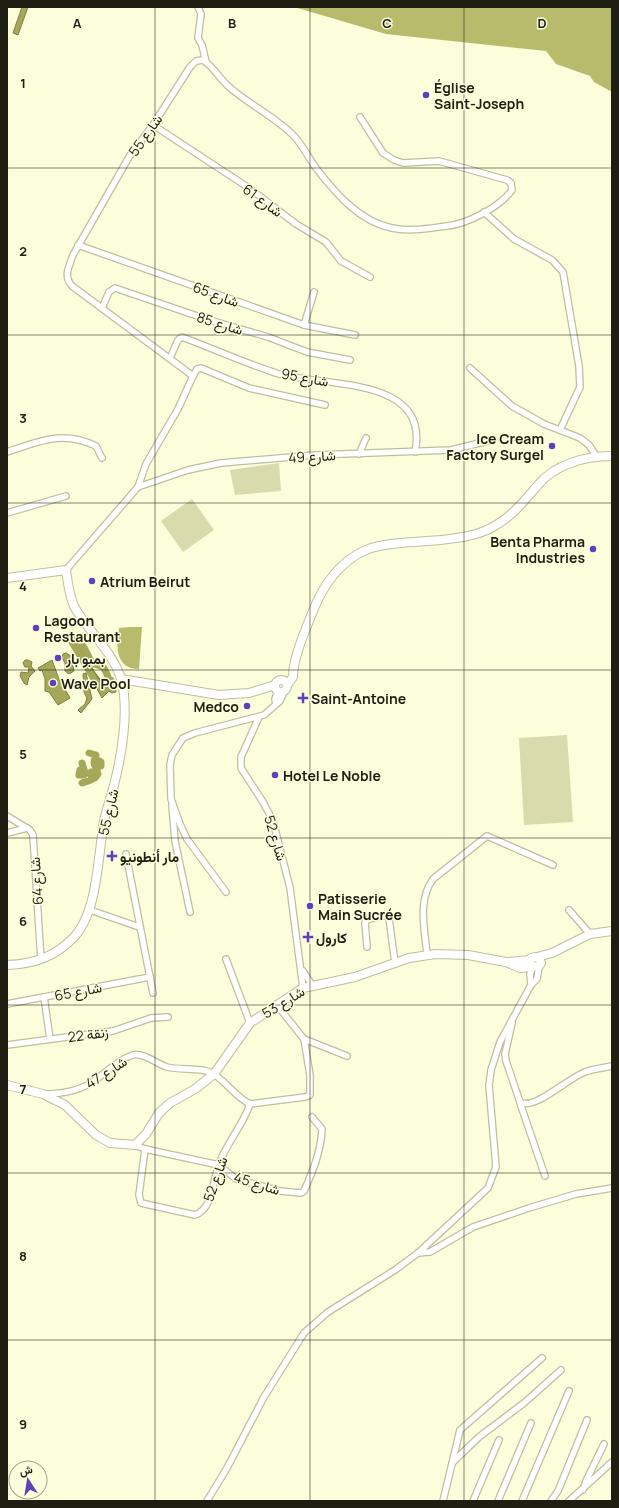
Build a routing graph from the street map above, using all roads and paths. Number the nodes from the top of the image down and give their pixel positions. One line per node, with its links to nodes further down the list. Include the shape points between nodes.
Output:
1 (198, 7): 2 (street, via 201,14 198,38)
2 (206, 62): 4 (street, شارع 55, via 198,61 190,68); 5 (street, via 228,86 294,135 335,190 368,220 394,229 424,228 469,221)
3 (360, 117): 5 (street, via 382,153 394,160 402,163 439,162 509,181 512,185 511,192)
4 (153, 125): 6 (street, شارع 55, via 129,157); 7 (street, شارع 61, via 326,242 341,261)
5 (484, 212): 17 (street, via 514,239 552,260 563,272 579,366 580,387)
6 (78, 245): 9 (street, شارع 55, via 68,268 67,280); 10 (street, شارع 65)
7 (370, 276)
8 (314, 292): 10 (street)
9 (102, 308): 12 (street, شارع 55); 13 (street, شارع 85, via 109,292 115,288 307,352)
10 (304, 325): 11 (street, شارع 65)
11 (355, 335)
12 (170, 358): 15 (street, شارع 55); 21 (street, شارع 95, via 182,337 280,374 380,392 406,407 412,415 416,426)
13 (350, 360)
14 (470, 368): 17 (street, via 512,406)
15 (193, 376): 16 (street, via 197,369 201,368 249,388); 26 (street, via 178,409 146,464)
16 (325, 405)
17 (560, 430): 24 (street, via 584,441)
18 (366, 438): 22 (street)
19 (488, 441): 21 (street, شارع 49, via 450,450)
20 (7, 452): 25 (street, via 36,442 71,437 96,446)
21 (415, 452): 22 (street, شارع 49)
22 (359, 454): 26 (street, شارع 49, via 221,463 188,470)
23 (612, 456): 24 (street)
24 (597, 457): 32 (street, via 566,465 552,472 538,484 515,512 490,529 463,537 379,547 357,555 335,573 324,587 307,625 291,682)
25 (102, 458)
26 (138, 487): 29 (street)
27 (66, 496): 28 (street)
28 (7, 512)
29 (66, 570): 30 (street); 31 (street, شارع 55, via 75,608 115,664)
30 (7, 578)
31 (121, 679): 32 (street, via 219,695 239,695 259,690 265,692); 41 (street, شارع 55, via 125,703 119,758 104,820)
32 (281, 687): 33 (street, via 275,700 276,704 269,712)
33 (259, 717): 34 (street, via 183,738 172,755 170,765); 55 (street, شارع 52, via 241,757 241,768 264,802 273,821 290,888)
34 (171, 799): 40 (street, via 184,834); 43 (street, via 175,841)
35 (7, 816): 36 (street)
36 (27, 828): 37 (street); 50 (street, شارع 64, via 33,835)
37 (7, 834)
38 (126, 854): 44 (street)
39 (553, 865): 48 (street, via 488,836 432,879 427,887 423,907)
40 (226, 892)
41 (90, 910): 44 (street); 50 (street, شارع 55, via 75,937)
42 (570, 910): 46 (street)
43 (190, 912)
44 (139, 927): 56 (street)
45 (612, 931): 46 (street, شارع 53)
46 (590, 934): 54 (street, شارع 53, via 552,953)
47 (367, 947): 52 (street, via 365,922 387,916)
48 (427, 955): 51 (street, شارع 53, via 454,954); 52 (street, شارع 53)
49 (226, 959): 66 (street)
50 (41, 960): 53 (street, شارع 55)
51 (506, 962): 54 (street, شارع 53); 54 (street, شارع 53, via 520,968)
52 (395, 963): 57 (street, شارع 53, via 355,977)
53 (7, 965)
54 (535, 965): 58 (street); 58 (street, via 537,979)
55 (302, 969): 57 (street, شارع 52); 59 (street, شارع 52)
56 (150, 977): 60 (street); 61 (street, شارع 65)
57 (312, 985): 59 (street, شارع 53)
58 (531, 985): 65 (street)
59 (303, 988): 63 (street, شارع 53)
60 (153, 993)
61 (44, 997): 62 (street, شارع 65); 67 (street)
62 (7, 1004)
63 (276, 1004): 66 (street, شارع 53); 68 (street)
64 (168, 1017): 67 (street, زنقة 22, via 151,1018 113,1031)
65 (513, 1019): 75 (street, via 505,1054); 83 (street, via 495,1055 489,1085 495,1150 494,1176 483,1193)
66 (250, 1023): 72 (street, شارع 53)
67 (50, 1039): 69 (street, زنقة 22)
68 (304, 1040): 70 (street); 76 (street, via 310,1075 310,1095)
69 (7, 1045)
70 (347, 1056)
71 (612, 1066): 75 (street, via 585,1072 572,1078 534,1103 526,1105)
72 (214, 1074): 74 (street, شارع 47, via 202,1070 162,1066 141,1055 133,1055 110,1067 82,1088 64,1094); 76 (street); 78 (street, شارع 53, via 195,1089 170,1102)
73 (7, 1085): 74 (street)
74 (43, 1094): 78 (street, via 70,1109 104,1140)
75 (520, 1102): 81 (street)
76 (250, 1104): 80 (street, شارع 52)
77 (312, 1117): 80 (street, شارع 45, via 322,1129 322,1137 314,1169 303,1192 280,1191 236,1179)
78 (135, 1145): 79 (street, شارع 45)
79 (145, 1149): 80 (street, شارع 45); 80 (street, شارع 52, via 139,1196 144,1206 199,1214 207,1205)
80 (219, 1165)
81 (545, 1176)
82 (612, 1188): 83 (street, via 576,1194 529,1208 473,1227 430,1252)
83 (418, 1253): 94 (street, via 328,1312 304,1333 264,1397)
84 (542, 1358): 91 (street, via 464,1426 458,1438)
85 (561, 1370): 91 (street, via 524,1403 479,1437)
86 (569, 1391): 98 (street)
87 (587, 1420): 99 (street)
88 (531, 1423): 97 (street)
89 (498, 1440): 96 (street)
90 (604, 1444): 93 (street)
91 (453, 1462): 95 (street)
92 (612, 1462): 93 (street)
93 (583, 1490): 100 (street)
94 (207, 1501)
95 (443, 1501)
96 (473, 1501)
97 (498, 1501)
98 (522, 1501)
99 (552, 1501)
100 (569, 1501)

